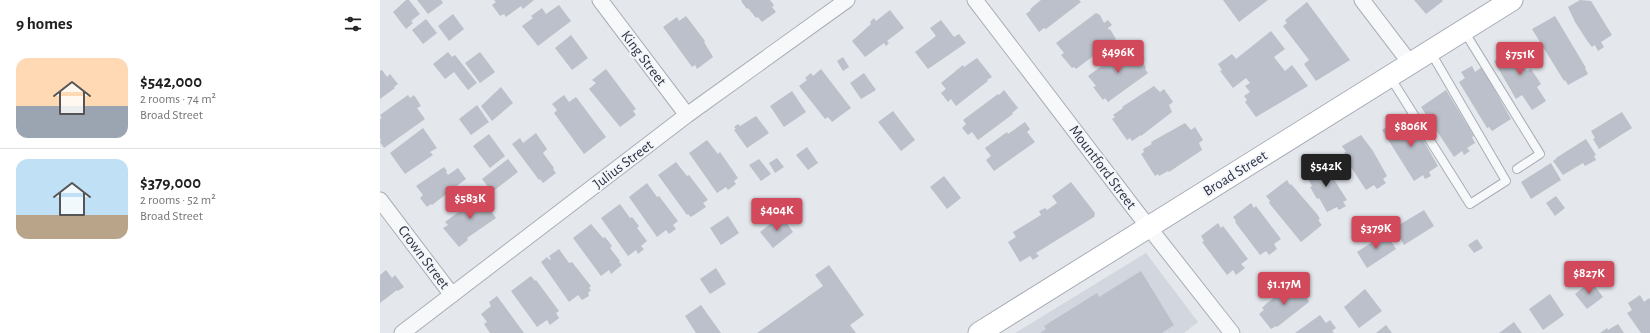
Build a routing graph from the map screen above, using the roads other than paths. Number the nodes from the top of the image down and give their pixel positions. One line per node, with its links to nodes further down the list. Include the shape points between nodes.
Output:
1 (600, 0): 10 (street, King Street)
2 (847, 0): 10 (street, Julius Street)
3 (975, 0): 13 (street, Mountford Street)
4 (1362, 0): 8 (street)
5 (1512, 0): 6 (main road, Broad Street)
6 (1463, 30): 7 (main road, Broad Street); 11 (lane, via 1540,154)
7 (1429, 51): 8 (main road, Broad Street); 9 (lane, via 1506,182 1470,204)
8 (1410, 63): 9 (main road, Broad Street)
9 (1390, 76): 13 (main road, Broad Street)
10 (687, 115): 14 (street, Julius Street)
11 (1517, 169)
12 (380, 200): 14 (street, Crown Street)
13 (1149, 228): 16 (main road, Broad Street); 17 (street, Mountford Street)
14 (452, 295): 15 (street, Julius Street)
15 (402, 333)
16 (979, 333)
17 (1232, 333)

